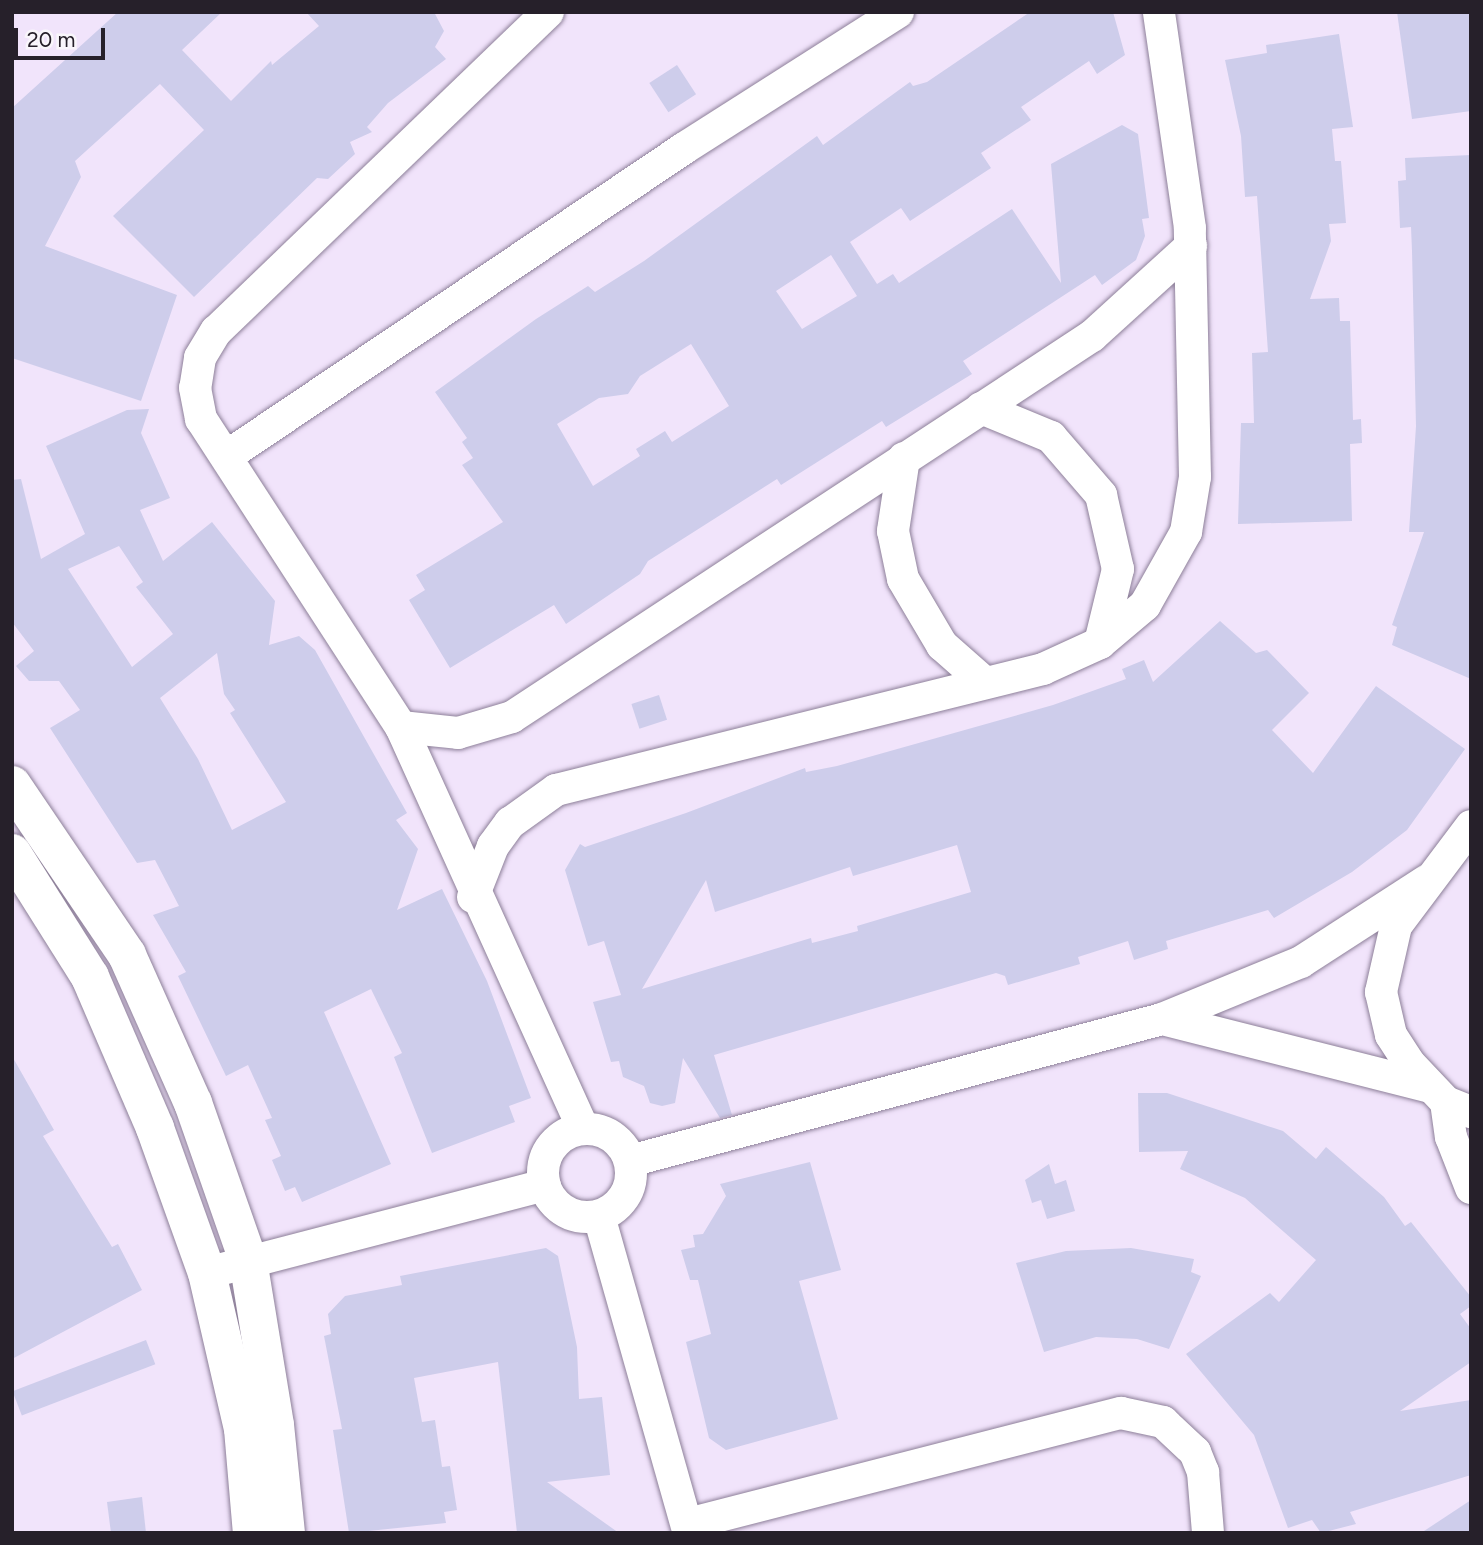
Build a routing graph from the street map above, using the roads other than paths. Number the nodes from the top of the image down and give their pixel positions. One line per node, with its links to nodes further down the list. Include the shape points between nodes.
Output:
1 (898, 12): 6 (street, via 683,149)
2 (1159, 12): 4 (street)
3 (544, 14): 6 (street, via 216,331 200,358 195,388 201,419)
4 (1191, 246): 5 (street, via 1092,336); 8 (street, via 1192,505 1162,582 1125,625)
5 (981, 408): 7 (street); 8 (street, via 1051,437 1101,495 1118,569)
6 (228, 456): 10 (street)
7 (904, 457): 9 (street, via 893,531 903,579 942,645); 10 (street, via 512,718 458,733)
8 (1100, 643): 9 (street, via 1043,669)
9 (984, 682): 15 (street, via 556,790 510,823 493,846)
10 (401, 727): 15 (street)
11 (12, 785): 23 (street, via 127,955 193,1103)
12 (1471, 826): 14 (street)
13 (12, 853): 24 (street, via 90,977 155,1128)
14 (1426, 881): 16 (street, via 1301,962); 17 (street, via 1396,926 1381,992 1391,1035)
15 (473, 897): 18 (street)
16 (1162, 1020): 17 (street); 19 (street)
17 (1449, 1101): 21 (street, via 1451,1137)
18 (583, 1129): 19 (street, via 617,1140); 20 (street, via 551,1148)
19 (630, 1161): 22 (street, via 631,1175 622,1200)
20 (545, 1185): 22 (street, via 559,1208); 23 (street)
21 (1471, 1188)
22 (599, 1216): 25 (street)
23 (248, 1260): 24 (street); 27 (street, via 274,1413)
24 (207, 1273): 26 (street, via 243,1429)
25 (689, 1528): 28 (street, via 1121,1413 1163,1422 1195,1452 1203,1472)
26 (252, 1533)
27 (286, 1533)
28 (1208, 1533)

